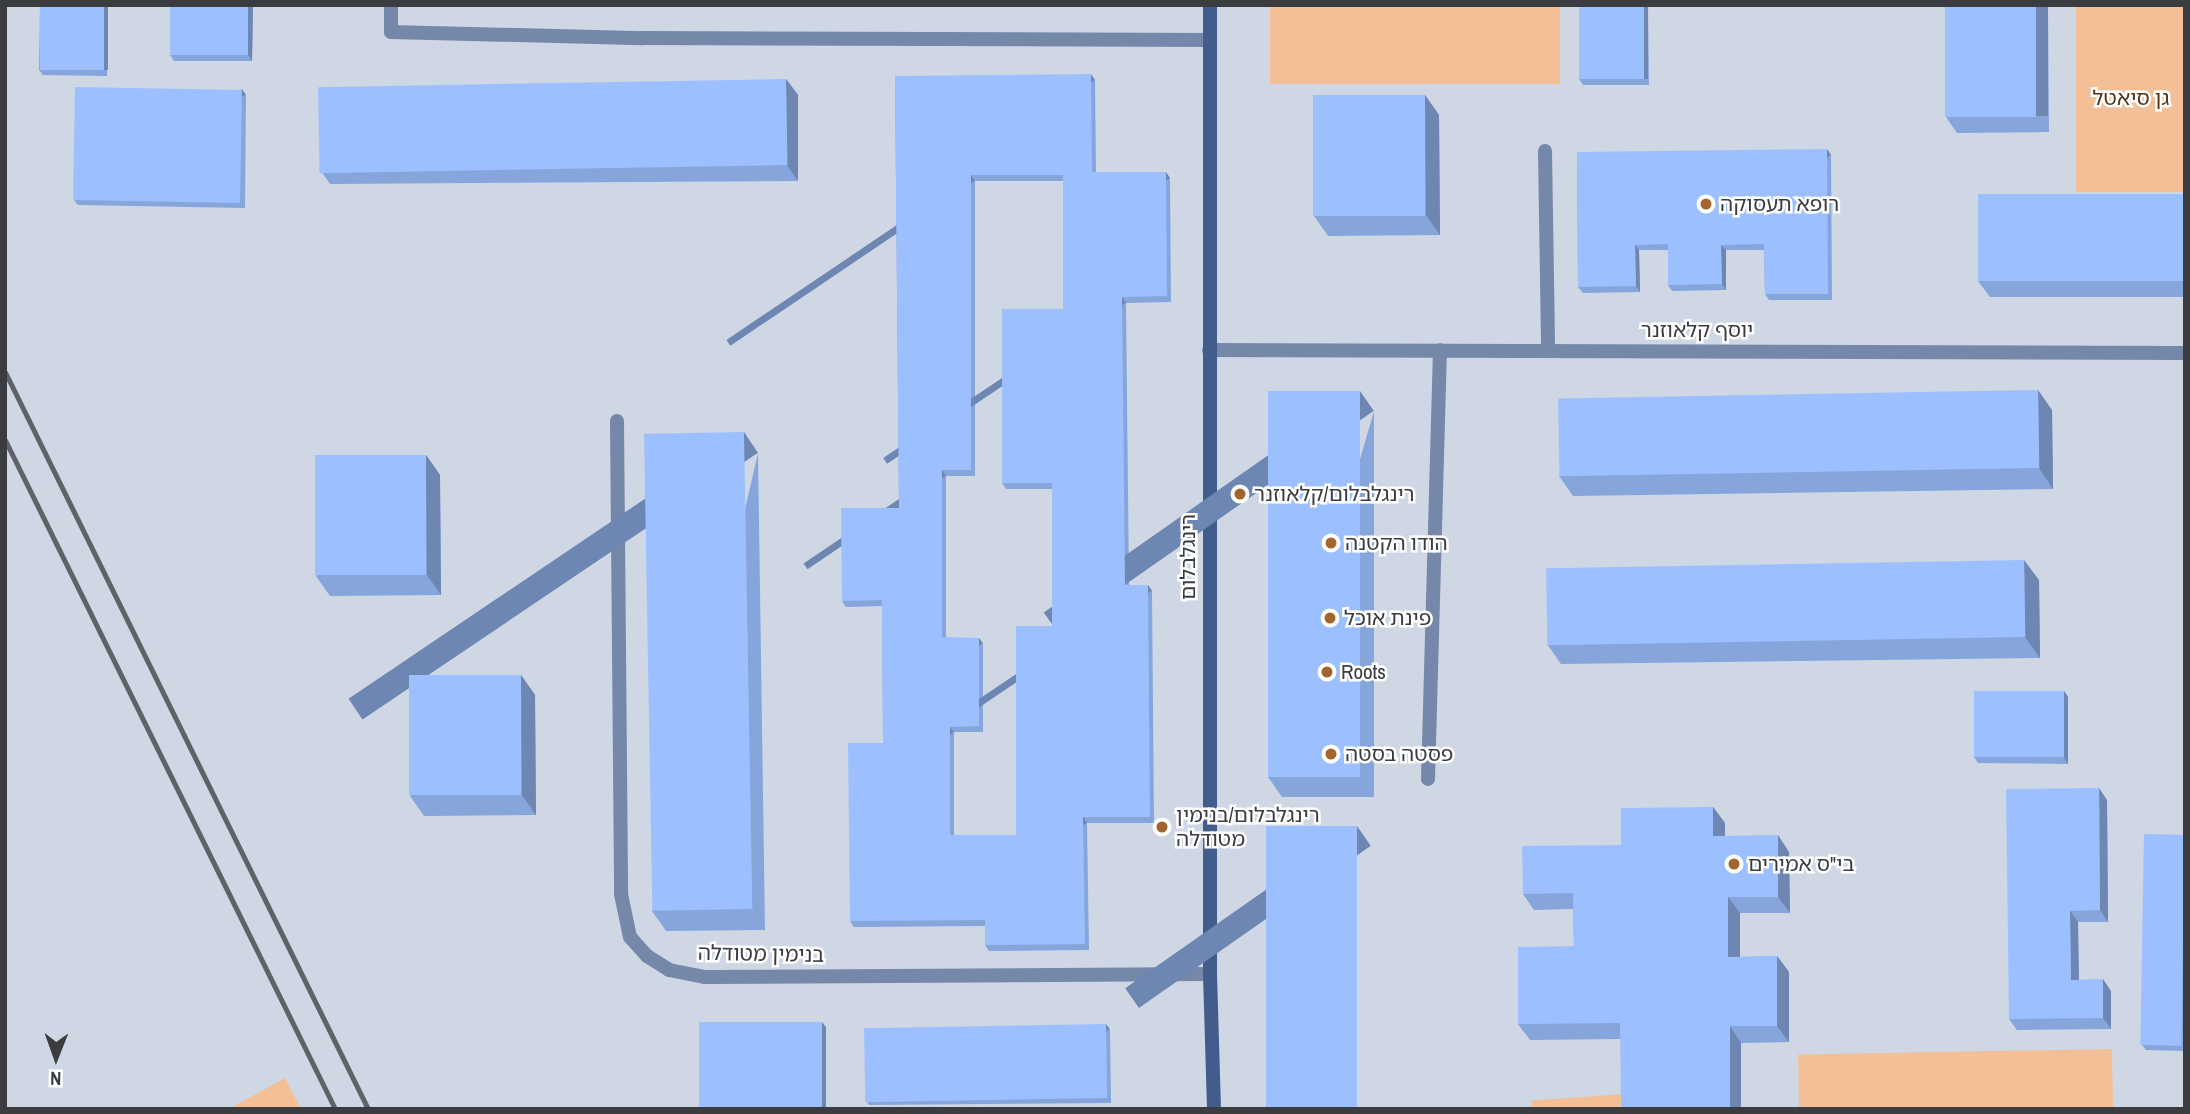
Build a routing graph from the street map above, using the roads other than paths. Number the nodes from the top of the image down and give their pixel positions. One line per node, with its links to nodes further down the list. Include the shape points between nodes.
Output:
1 (391, 5): 3 (street, via 391,32)
2 (1210, 5): 3 (street, רינגלבלום)
3 (1210, 40): 5 (street, רינגלבלום)
4 (1545, 151): 7 (street)
5 (1209, 349): 6 (street, יוסף קלאוזנר); 11 (street, רינגלבלום)
6 (1440, 350): 7 (street, יוסף קלאוזנר); 10 (street)
7 (1548, 351): 8 (street, יוסף קלאוזנר)
8 (2185, 353)
9 (617, 421): 11 (street, בנימין מטודלה, via 621,894 630,937 646,956 670,970 705,977)
10 (1428, 779)
11 (1210, 974): 12 (street, רינגלבלום)
12 (1214, 1109)

